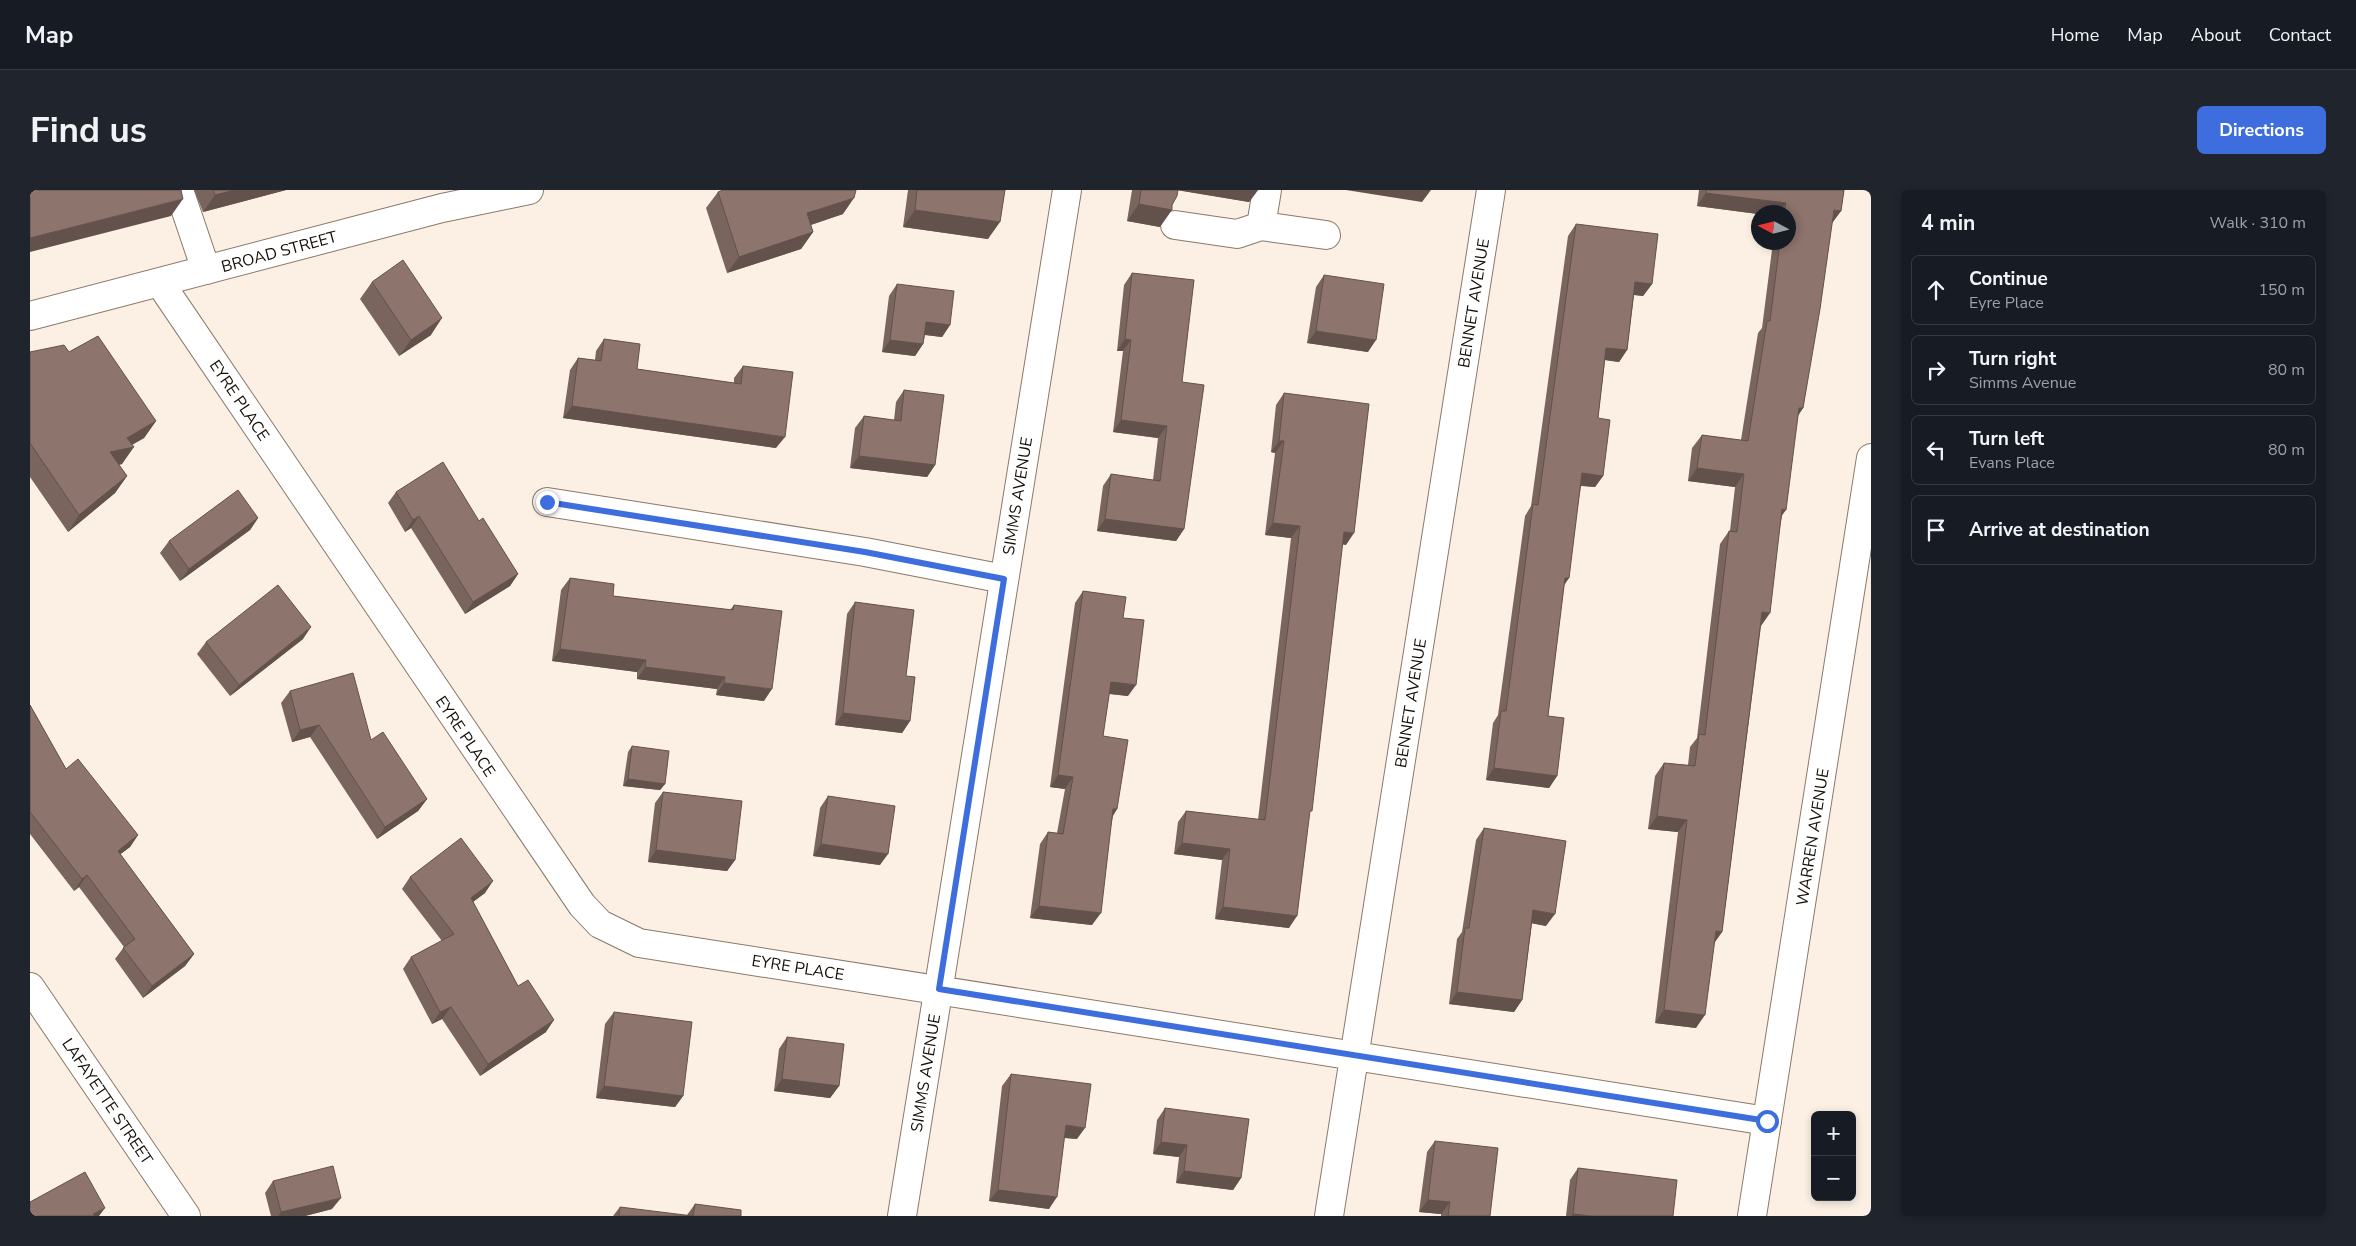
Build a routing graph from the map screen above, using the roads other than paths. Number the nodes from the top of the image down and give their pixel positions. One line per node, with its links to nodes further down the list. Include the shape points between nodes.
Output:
1 (179, 190): 9 (street)
2 (529, 190): 9 (street, BROAD STREET, via 442,208)
3 (1067, 190): 14 (street, SIMMS AVENUE)
4 (1267, 190): 7 (street)
5 (1491, 190): 17 (street, BENNET AVENUE)
6 (1175, 225): 7 (street, via 1237,234)
7 (1261, 226): 8 (street)
8 (1326, 235)
9 (206, 270): 10 (street, BROAD STREET)
10 (160, 283): 11 (street, BROAD STREET); 16 (street, EYRE PLACE, via 582,905 600,924 639,943)
11 (30, 316)
12 (1871, 458): 18 (street, WARREN AVENUE)
13 (547, 502): 14 (street, via 865,552)
14 (1004, 579): 16 (street, SIMMS AVENUE)
15 (30, 987): 19 (street, LAFAYETTE STREET)
16 (939, 989): 17 (street, EYRE PLACE); 20 (street, SIMMS AVENUE)
17 (1354, 1055): 18 (street, EYRE PLACE); 21 (street, BENNET AVENUE)
18 (1767, 1121): 22 (street, WARREN AVENUE)
19 (186, 1216)
20 (902, 1216)
21 (1329, 1216)
22 (1752, 1216)

